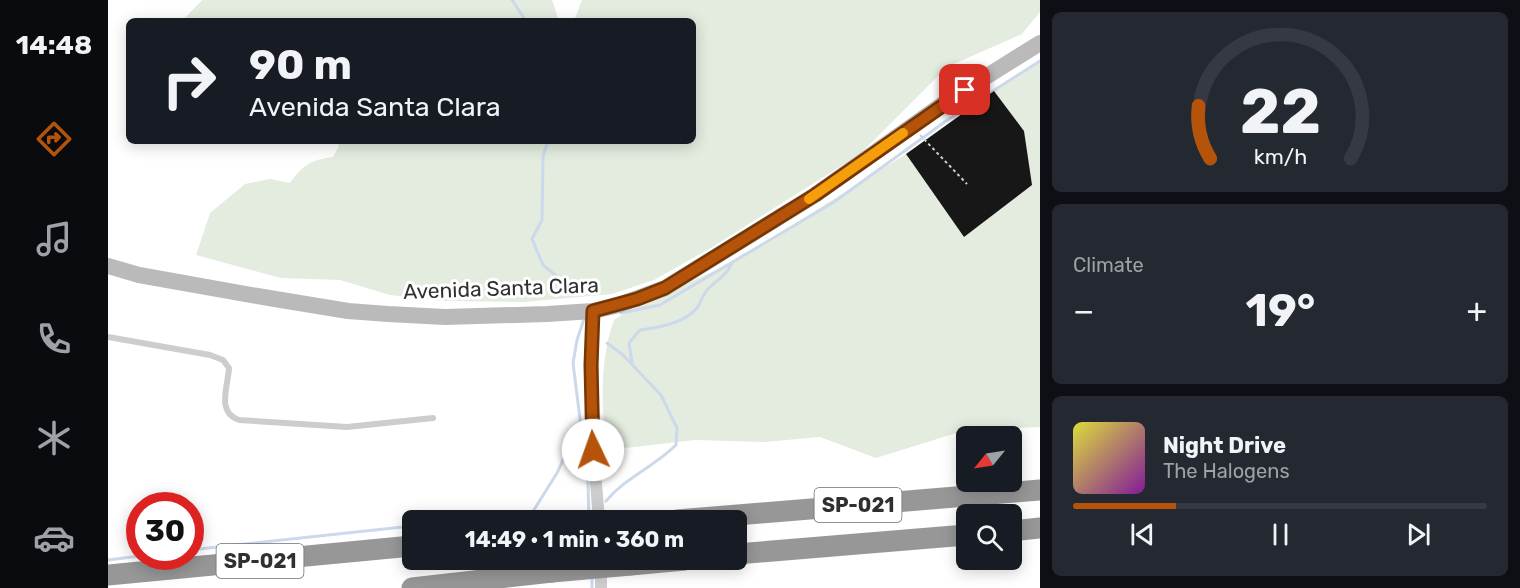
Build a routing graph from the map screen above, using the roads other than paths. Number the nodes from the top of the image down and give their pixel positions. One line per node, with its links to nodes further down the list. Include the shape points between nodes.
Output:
1 (1040, 43): 3 (street, Avenida Santa Clara, via 947,101 815,195 665,288)
2 (112, 269): 3 (street, Avenida Santa Clara, via 358,312 446,317)
3 (593, 311): 7 (street, via 592,434)
4 (108, 336): 5 (lane, via 223,360 229,368 224,404 229,415 239,420 347,427)
5 (433, 418)
6 (1040, 490): 8 (highway, SP-021)
7 (597, 510)
8 (747, 514)
9 (1040, 528): 10 (highway)
10 (1022, 530)
11 (956, 536): 13 (highway, SP-021)
12 (402, 547): 16 (highway, SP-021)
13 (747, 553)
14 (575, 570): 17 (highway, bridge)
15 (601, 570): 18 (street)
16 (108, 575)
17 (412, 588)
18 (601, 588)

